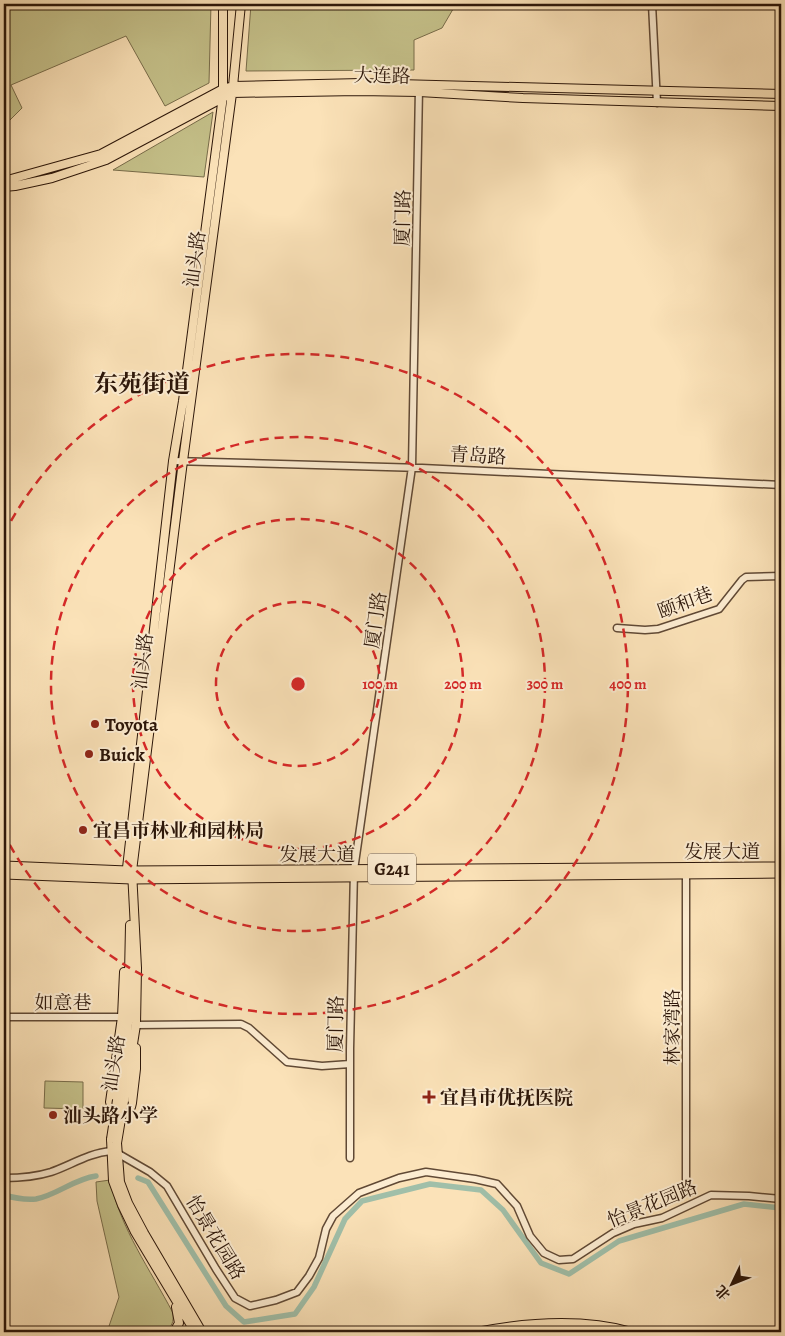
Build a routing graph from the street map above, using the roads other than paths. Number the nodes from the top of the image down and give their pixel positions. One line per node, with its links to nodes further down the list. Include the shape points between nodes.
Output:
1 (223, 4): 7 (main road, 汕头路)
2 (241, 4): 5 (main road, 汕头路)
3 (652, 4): 6 (street)
4 (419, 88): 5 (main road, 大连路); 6 (main road, 大连路); 9 (main road, 大连路, via 523,98); 15 (street, 厦门路)
5 (233, 89): 7 (main road, 大连路); 14 (main road, 汕头路)
6 (656, 90): 8 (main road, 大连路); 9 (street)
7 (223, 93): 11 (main road, 大连路, via 101,154); 12 (main road, 大连路, via 106,160 52,178); 13 (main road, 汕头路)
8 (781, 94)
9 (657, 103): 10 (main road, 大连路)
10 (781, 106)
11 (4, 180)
12 (4, 187)
13 (173, 461): 14 (street, 青岛路); 25 (main road, 汕头路)
14 (183, 461): 15 (street, 青岛路); 25 (main road, 汕头路)
15 (412, 467): 16 (street, 青岛路); 22 (street, 厦门路)
16 (781, 485)
17 (781, 576): 18 (street, 颐和巷, via 746,577 722,607 710,612 658,628)
18 (617, 628)
19 (4, 866): 25 (highway, 发展大道 / G241)
20 (781, 867): 21 (highway, 发展大道 / G241)
21 (686, 870): 22 (highway, 发展大道 / G241); 23 (highway, 发展大道 / G241); 37 (street, 林家湾路)
22 (354, 873): 25 (highway, 发展大道 / G241); 30 (street, 厦门路)
23 (781, 873)
24 (4, 874): 25 (highway, 发展大道 / G241)
25 (130, 875): 26 (main road, 汕头路); 29 (main road, 汕头路)
26 (130, 918): 28 (main road, via 124,936); 31 (main road, 汕头路, via 128,1024)
27 (4, 1017): 28 (street, 如意巷)
28 (122, 1017): 32 (main road, via 110,1102)
29 (136, 1025): 30 (street, via 241,1024 286,1062 322,1066); 31 (main road, 汕头路); 33 (main road, via 136,1069 132,1106)
30 (350, 1064): 35 (street, 厦门路)
31 (121, 1100): 34 (main road, 汕头路, bridge)
32 (112, 1107)
33 (128, 1108)
34 (114, 1152): 36 (street, via 98,1152 34,1176); 38 (street, 怡景花园路, via 168,1186 235,1298 250,1306 297,1292 319,1258 326,1229 333,1216 360,1192 426,1172 497,1184 517,1206 530,1236 544,1253 559,1260 573,1259 613,1233 662,1218 711,1195); 39 (main road, 汕头路, via 113,1181 122,1205); 42 (main road, 汕头路, via 128,1202)
35 (350, 1158)
36 (4, 1178)
37 (686, 1186)
38 (781, 1199)
39 (171, 1293): 40 (main road, via 179,1323); 41 (main road, 汕头路)
40 (174, 1332)
41 (195, 1332)
42 (202, 1332)
43 (477, 1332): 46 (main road, via 566,1323)
44 (540, 1332): 45 (highway)
45 (574, 1332)
46 (632, 1332)

